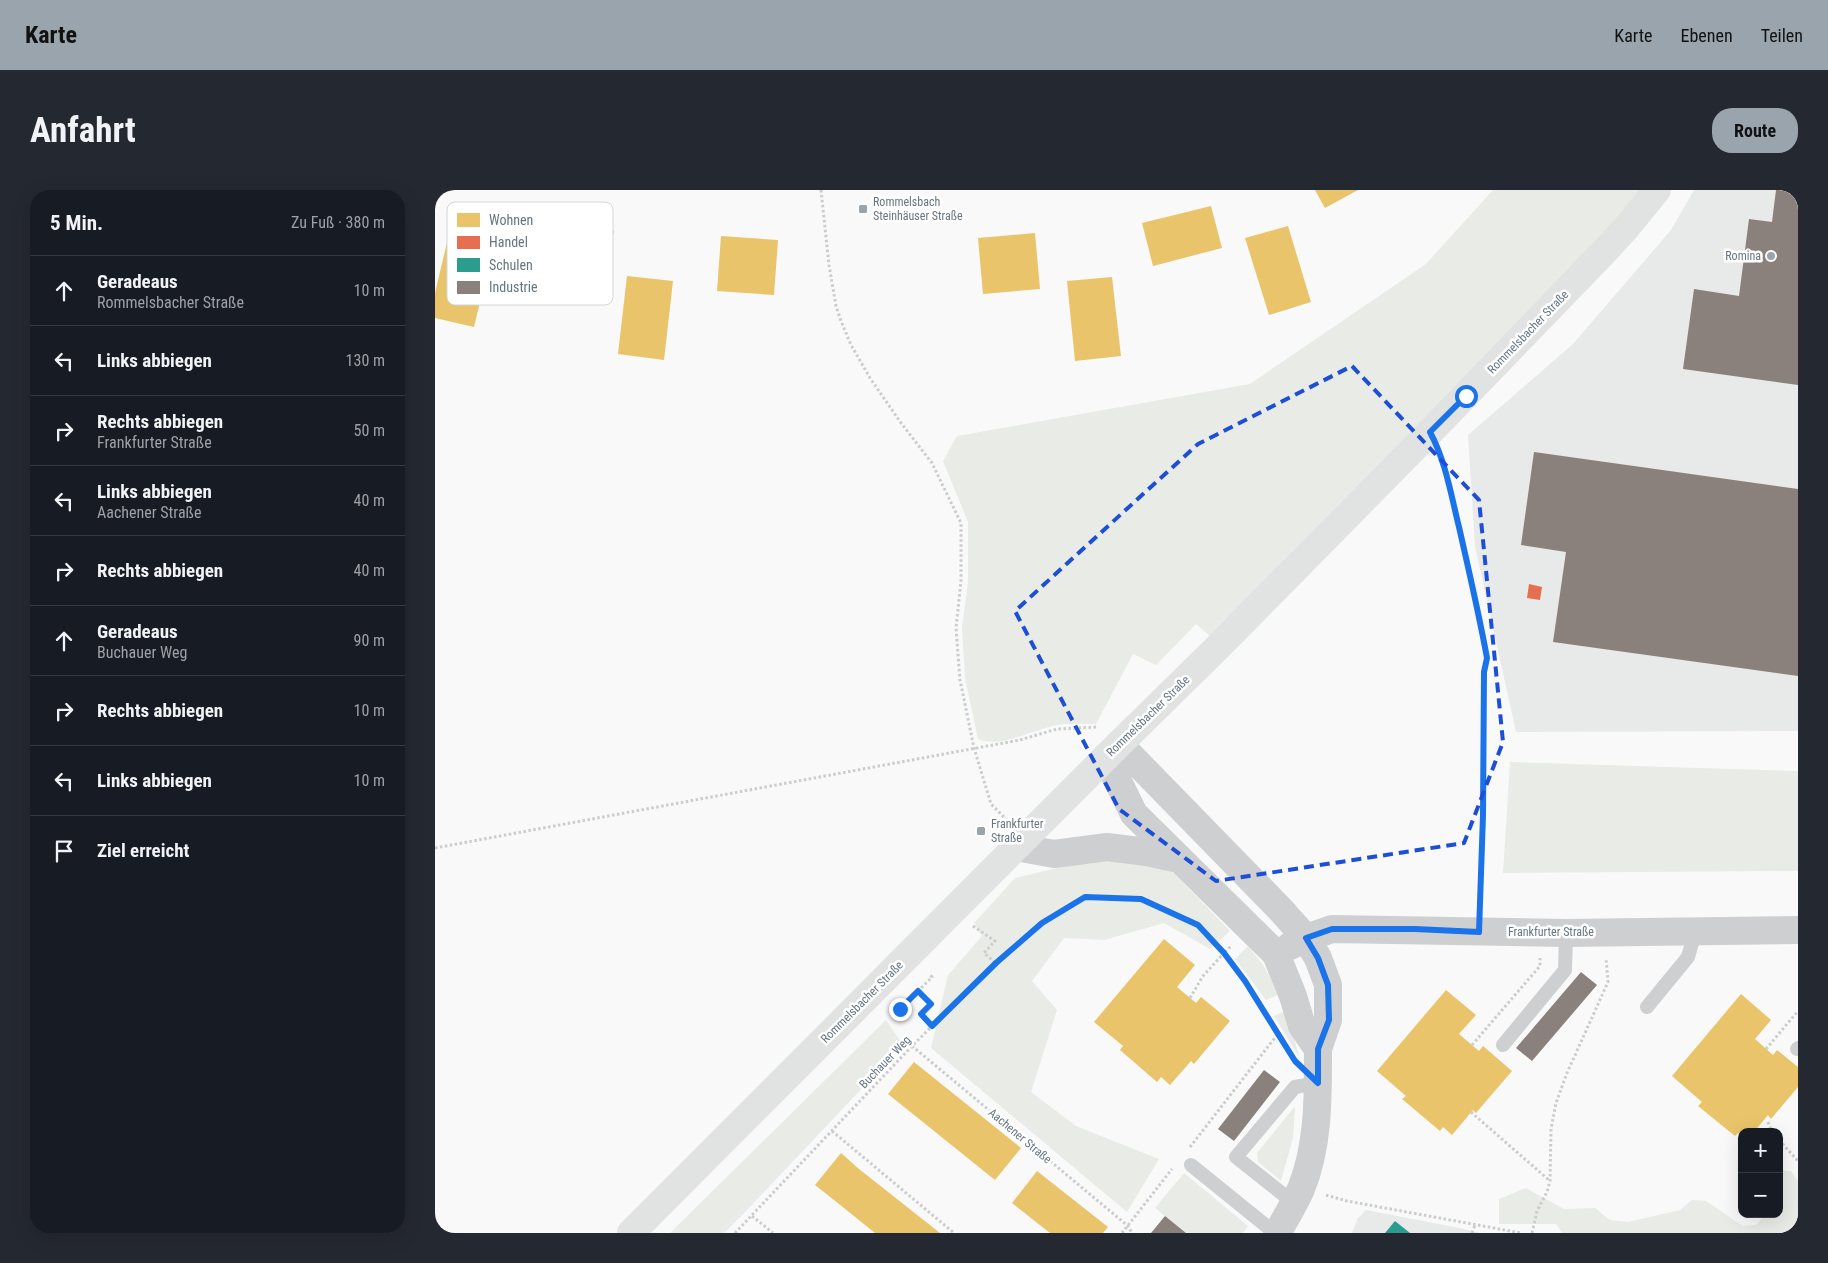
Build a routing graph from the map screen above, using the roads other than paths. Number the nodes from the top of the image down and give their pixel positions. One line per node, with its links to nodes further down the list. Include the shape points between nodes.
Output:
1 (1657, 190): 2 (main road, Rommelsbacher Straße, via 1602,254 1430,432)
2 (1112, 751): 3 (main road, Rommelsbacher Straße); 4 (street, via 1134,814); 8 (street, via 1280,909)
3 (1020, 843): 4 (street, via 1054,854 1107,847); 16 (main road, Rommelsbacher Straße)
4 (1179, 859): 9 (street)
5 (1798, 930): 6 (street, Frankfurter Straße)
6 (1692, 931): 7 (street, Frankfurter Straße); 10 (lane, via 1688,957)
7 (1566, 933): 8 (street, Frankfurter Straße, via 1332,929); 11 (lane, via 1565,970)
8 (1306, 938): 9 (street, Frankfurter Straße); 12 (street, via 1328,985 1329,1020)
9 (1276, 954): 12 (street, via 1302,1026)
10 (1647, 1007)
11 (1503, 1045)
12 (1318, 1049): 13 (street)
13 (1318, 1083): 15 (street, via 1313,1146); 15 (lane, via 1295,1087 1237,1157)
14 (1191, 1164): 17 (lane)
15 (1298, 1195): 17 (street)
16 (631, 1233)
17 (1276, 1233)

